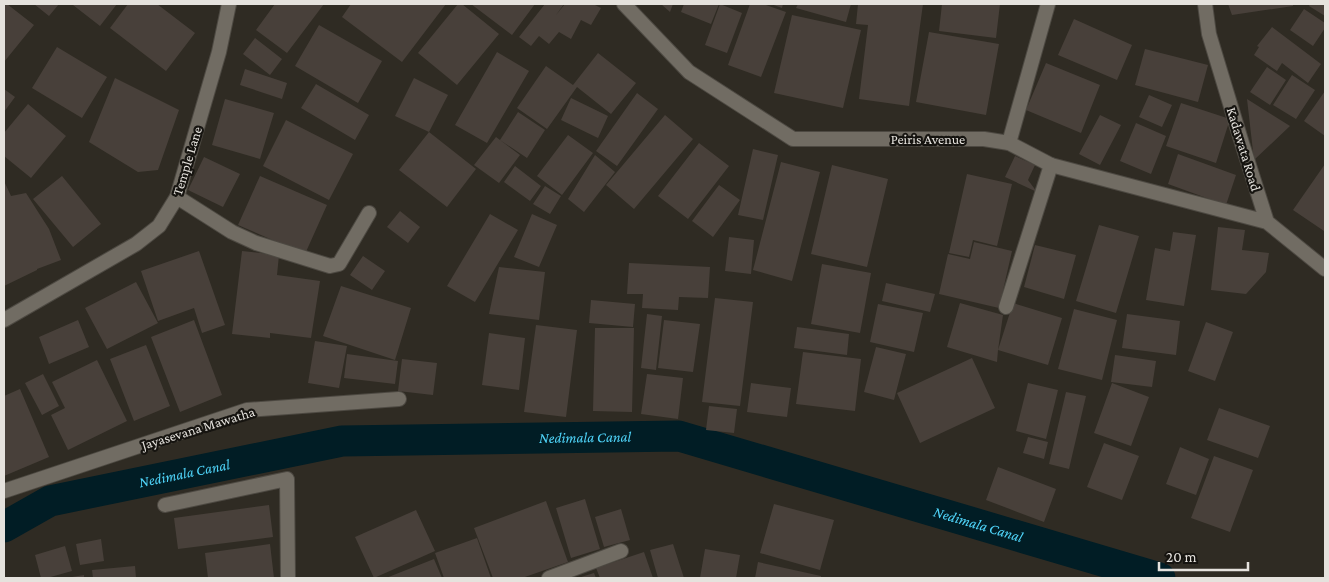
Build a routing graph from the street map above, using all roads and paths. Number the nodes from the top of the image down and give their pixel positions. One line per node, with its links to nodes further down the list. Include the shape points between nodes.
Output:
1 (229, 4): 7 (street, Temple Lane, via 219,52)
2 (624, 4): 5 (street, Peiris Avenue, via 689,72 793,139 984,139)
3 (1048, 4): 5 (street)
4 (1205, 4): 9 (street, Kadawata Road, via 1209,34)
5 (1009, 143): 6 (street, Peiris Avenue)
6 (1051, 165): 9 (street, Peiris Avenue); 11 (street)
7 (177, 197): 8 (street, via 232,232 256,243 330,266 339,264); 12 (street, Temple Lane, via 158,226 136,244)
8 (369, 213)
9 (1267, 222): 10 (street)
10 (1324, 265)
11 (1006, 307)
12 (4, 320)
13 (399, 398): 14 (street, Jayasevana Mawatha, via 247,410)
14 (4, 491)
15 (165, 505): 17 (street, via 287,479)
16 (622, 551): 18 (street)
17 (288, 578)
18 (549, 578)

